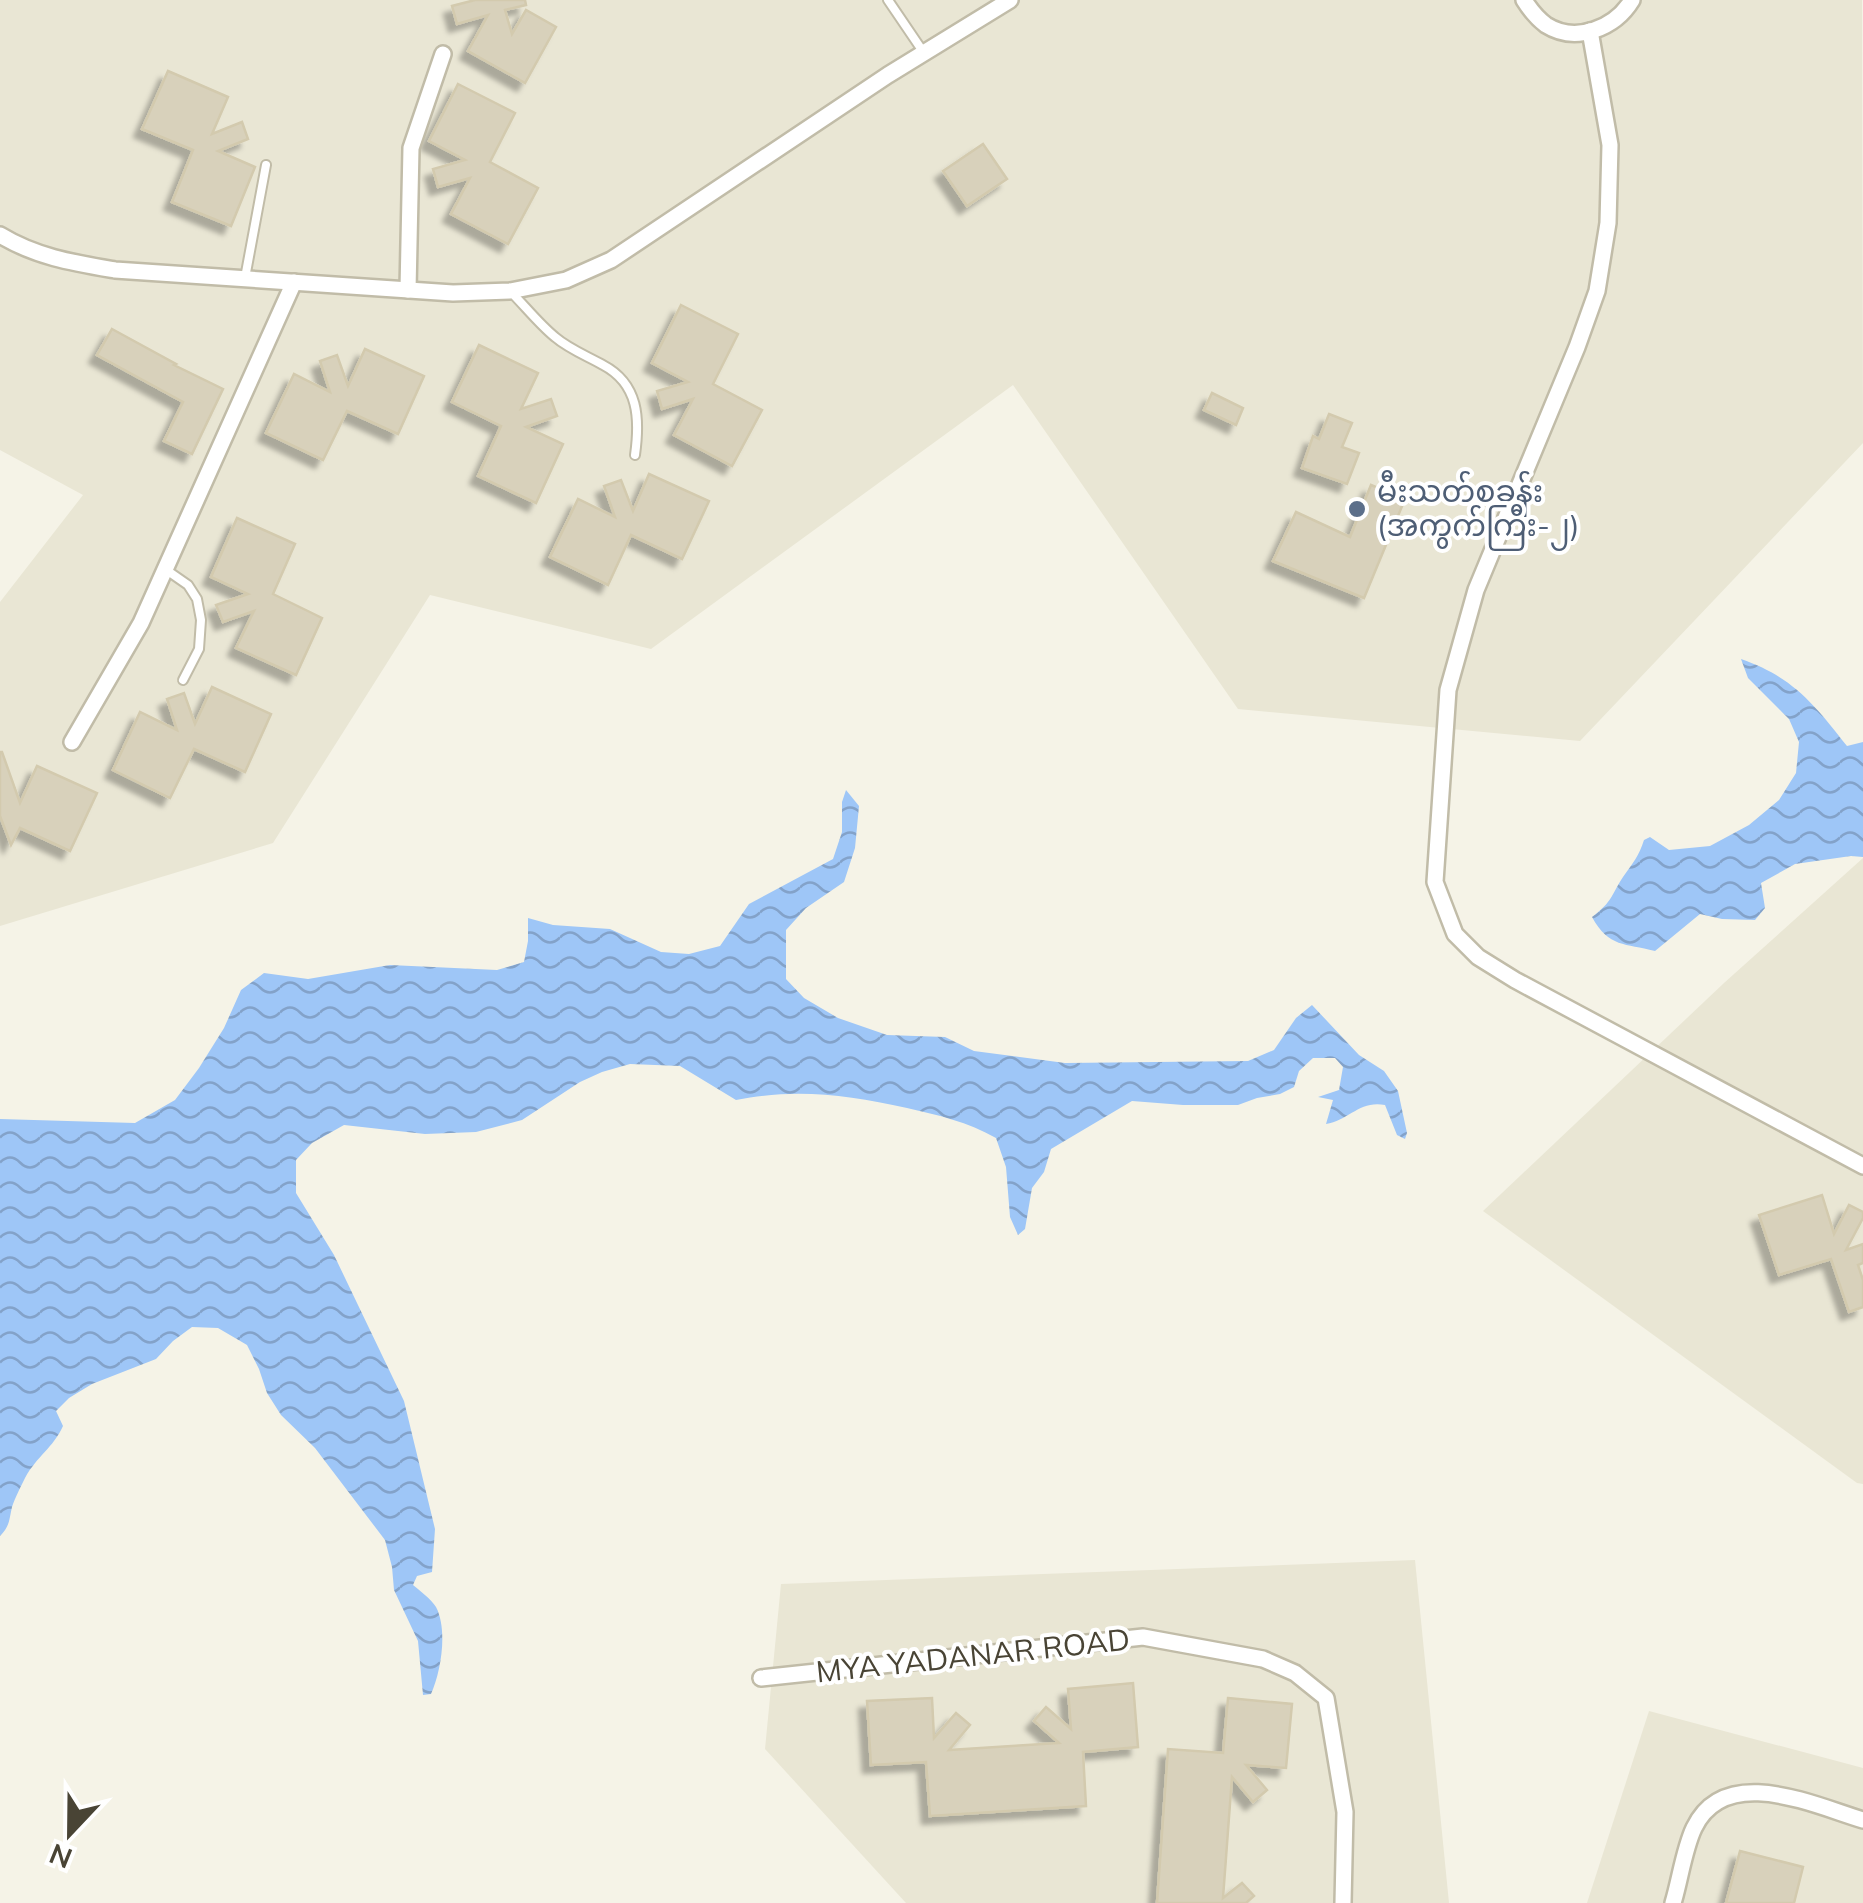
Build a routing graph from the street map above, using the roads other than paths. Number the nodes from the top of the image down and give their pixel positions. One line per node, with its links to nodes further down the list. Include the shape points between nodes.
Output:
1 (888, 0): 6 (lane)
2 (1010, 0): 6 (street)
3 (1524, 0): 5 (street, via 1546,24)
4 (1632, 0): 5 (street, via 1613,22)
5 (1590, 31): 18 (street, via 1610,145 1597,291 1476,590 1448,690 1435,882 1455,934 1478,957)
6 (924, 53): 13 (street, via 611,260 566,280)
7 (443, 54): 12 (street, via 411,148)
8 (266, 165): 10 (lane)
9 (0, 235): 10 (street, via 62,261)
10 (245, 278): 11 (street)
11 (294, 282): 12 (street); 15 (street)
12 (408, 290): 13 (street)
13 (510, 291): 14 (lane, via 555,338 626,382 636,403)
14 (635, 454)
15 (165, 570): 16 (lane, via 188,585 201,620 199,649); 17 (street)
16 (183, 680)
17 (72, 742)
18 (1863, 1166)
19 (761, 1678): 21 (street, MYA YADANAR ROAD, via 1143,1638 1262,1659 1295,1672 1326,1698 1345,1812)
20 (1863, 1820): 22 (street, via 1751,1791 1724,1796 1693,1829)
21 (1342, 1903)
22 (1673, 1903)

